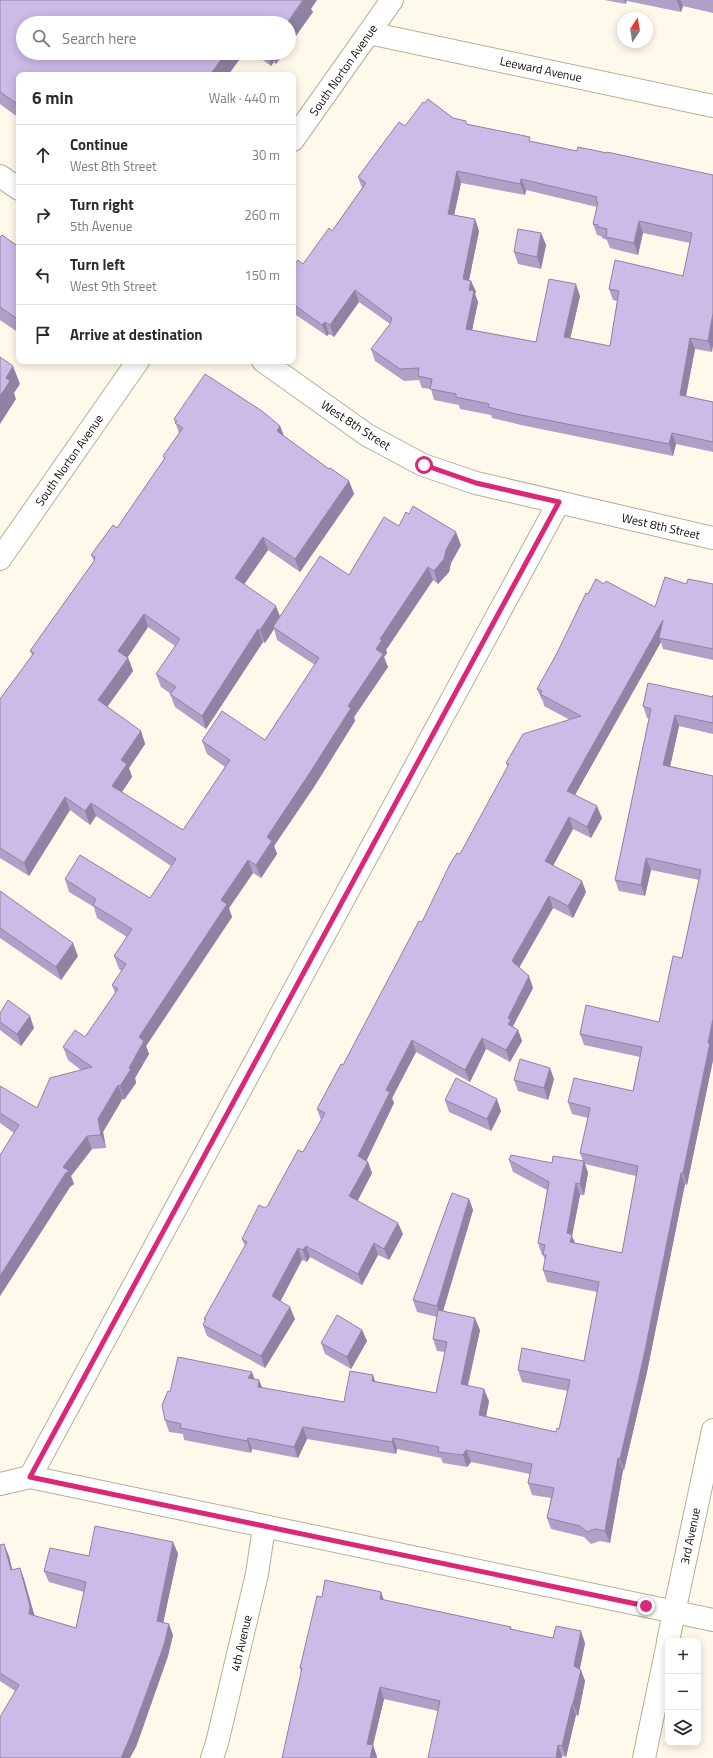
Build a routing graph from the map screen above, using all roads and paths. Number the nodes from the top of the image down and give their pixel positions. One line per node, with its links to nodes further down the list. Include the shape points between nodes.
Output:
1 (392, 0): 2 (street, South Norton Avenue)
2 (369, 33): 3 (street, Leeward Avenue); 4 (street, South Norton Avenue)
3 (713, 106)
4 (296, 136)
5 (0, 176): 6 (street)
6 (16, 187)
7 (136, 364): 11 (street, South Norton Avenue)
8 (267, 364): 9 (street, West 8th Street, via 367,434 424,465 476,483)
9 (559, 502): 10 (street, West 8th Street); 13 (street)
10 (713, 538)
11 (0, 559)
12 (713, 1430): 16 (street, 3rd Avenue)
13 (30, 1477): 14 (street); 15 (street)
14 (0, 1484)
15 (264, 1527): 16 (street); 20 (street, 4th Avenue, via 257,1574 218,1743)
16 (674, 1612): 17 (street); 18 (street, 3rd Avenue)
17 (713, 1620)
18 (669, 1638)
19 (665, 1656): 21 (street, 3rd Avenue)
20 (212, 1758)
21 (644, 1758)

